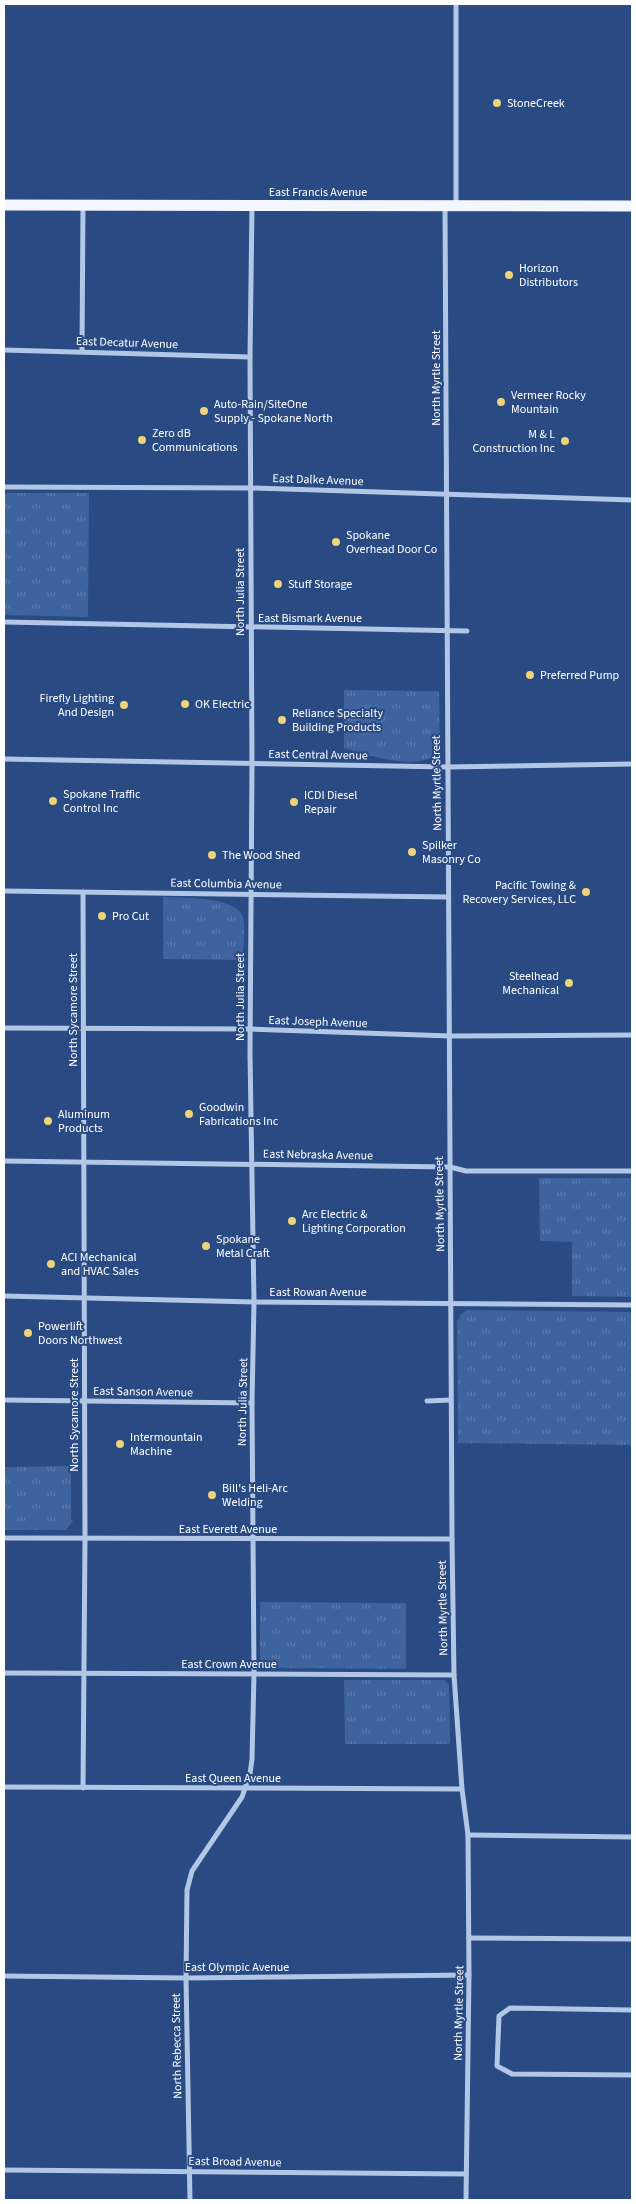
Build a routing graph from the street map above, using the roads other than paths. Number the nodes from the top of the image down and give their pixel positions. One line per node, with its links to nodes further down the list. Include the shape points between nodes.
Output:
1 (456, 4): 5 (street, North Myrtle Street)
2 (4, 205): 3 (main road, East Francis Avenue)
3 (83, 206): 4 (main road, East Francis Avenue); 8 (street)
4 (252, 206): 5 (main road, East Francis Avenue); 9 (street, North Julia Street)
5 (450, 206): 6 (main road, East Francis Avenue); 12 (street, North Myrtle Street)
6 (632, 206)
7 (4, 350): 8 (street, East Decatur Avenue)
8 (82, 352): 9 (street, East Decatur Avenue)
9 (250, 357): 11 (street, North Julia Street)
10 (4, 487): 11 (street, East Dalke Avenue)
11 (251, 488): 12 (street, East Dalke Avenue); 15 (street, North Julia Street)
12 (446, 493): 13 (street, East Dalke Avenue); 16 (street, North Myrtle Street)
13 (632, 500)
14 (4, 622): 15 (street, East Bismark Avenue)
15 (250, 628): 16 (street, East Bismark Avenue); 19 (street, North Julia Street)
16 (446, 629): 17 (street, East Bismark Avenue); 21 (street, North Myrtle Street)
17 (467, 631)
18 (4, 759): 19 (street, East Central Avenue)
19 (252, 764): 21 (street, East Central Avenue); 24 (street, North Julia Street)
20 (632, 764): 21 (street, East Central Avenue)
21 (447, 767): 25 (street, North Myrtle Street)
22 (4, 891): 23 (street, East Columbia Avenue)
23 (83, 892): 24 (street, East Columbia Avenue); 27 (street, North Sycamore Street)
24 (251, 894): 25 (street, East Columbia Avenue); 28 (street, North Julia Street)
25 (448, 896): 29 (street, North Myrtle Street)
26 (4, 1028): 27 (street, East Joseph Avenue)
27 (83, 1029): 28 (street, East Joseph Avenue); 32 (street, North Sycamore Street)
28 (250, 1030): 29 (street, East Joseph Avenue); 33 (street, North Julia Street)
29 (450, 1036): 30 (street, East Joseph Avenue); 34 (street, North Myrtle Street)
30 (632, 1036)
31 (4, 1161): 32 (street, East Nebraska Avenue)
32 (83, 1162): 33 (street, East Nebraska Avenue); 37 (street, North Sycamore Street)
33 (251, 1165): 34 (street, East Nebraska Avenue); 38 (street, North Julia Street)
34 (450, 1167): 35 (street, East Nebraska Avenue, via 466,1171); 39 (street, North Myrtle Street)
35 (632, 1171)
36 (4, 1296): 37 (street, East Rowan Avenue)
37 (84, 1296): 38 (street, East Rowan Avenue); 43 (street, North Sycamore Street)
38 (254, 1302): 39 (street, East Rowan Avenue); 45 (street, North Julia Street)
39 (452, 1302): 40 (street, East Rowan Avenue); 42 (street, North Myrtle Street)
40 (632, 1305)
41 (4, 1400): 43 (street, East Sanson Avenue)
42 (451, 1400): 44 (street); 49 (street, North Myrtle Street)
43 (84, 1401): 45 (street, East Sanson Avenue); 47 (street, North Sycamore Street)
44 (427, 1401)
45 (252, 1403): 48 (street, North Julia Street)
46 (4, 1538): 47 (street, East Everett Avenue)
47 (85, 1539): 48 (street, East Everett Avenue); 51 (street, North Sycamore Street)
48 (252, 1539): 49 (street, East Everett Avenue); 52 (street, North Julia Street)
49 (452, 1539): 53 (street, North Myrtle Street)
50 (4, 1673): 51 (street, East Crown Avenue)
51 (83, 1674): 52 (street, East Crown Avenue); 55 (street, North Sycamore Street)
52 (254, 1674): 53 (street, East Crown Avenue); 56 (street, North Julia Street, via 252,1759)
53 (454, 1675): 57 (street, North Myrtle Street)
54 (4, 1787): 55 (street, East Queen Avenue)
55 (83, 1788): 56 (street, East Queen Avenue)
56 (245, 1788): 57 (street, East Queen Avenue); 64 (street, North Rebecca Street, via 188,1882)
57 (462, 1789): 58 (street, North Myrtle Street)
58 (468, 1835): 59 (street); 60 (street, North Myrtle Street)
59 (632, 1837)
60 (469, 1938): 61 (street); 62 (street, North Myrtle Street)
61 (632, 1940)
62 (469, 1975): 64 (street, East Olympic Avenue); 69 (street, North Myrtle Street)
63 (4, 1976): 64 (street, East Olympic Avenue)
64 (186, 1978): 68 (street, North Rebecca Street)
65 (632, 2010): 66 (street, via 510,2008 499,2016 497,2066 512,2074)
66 (632, 2075)
67 (4, 2170): 68 (street, East Broad Avenue)
68 (190, 2172): 69 (street, East Broad Avenue); 70 (street, North Rebecca Street)
69 (466, 2174): 71 (street, North Myrtle Street)
70 (190, 2200)
71 (466, 2200)

